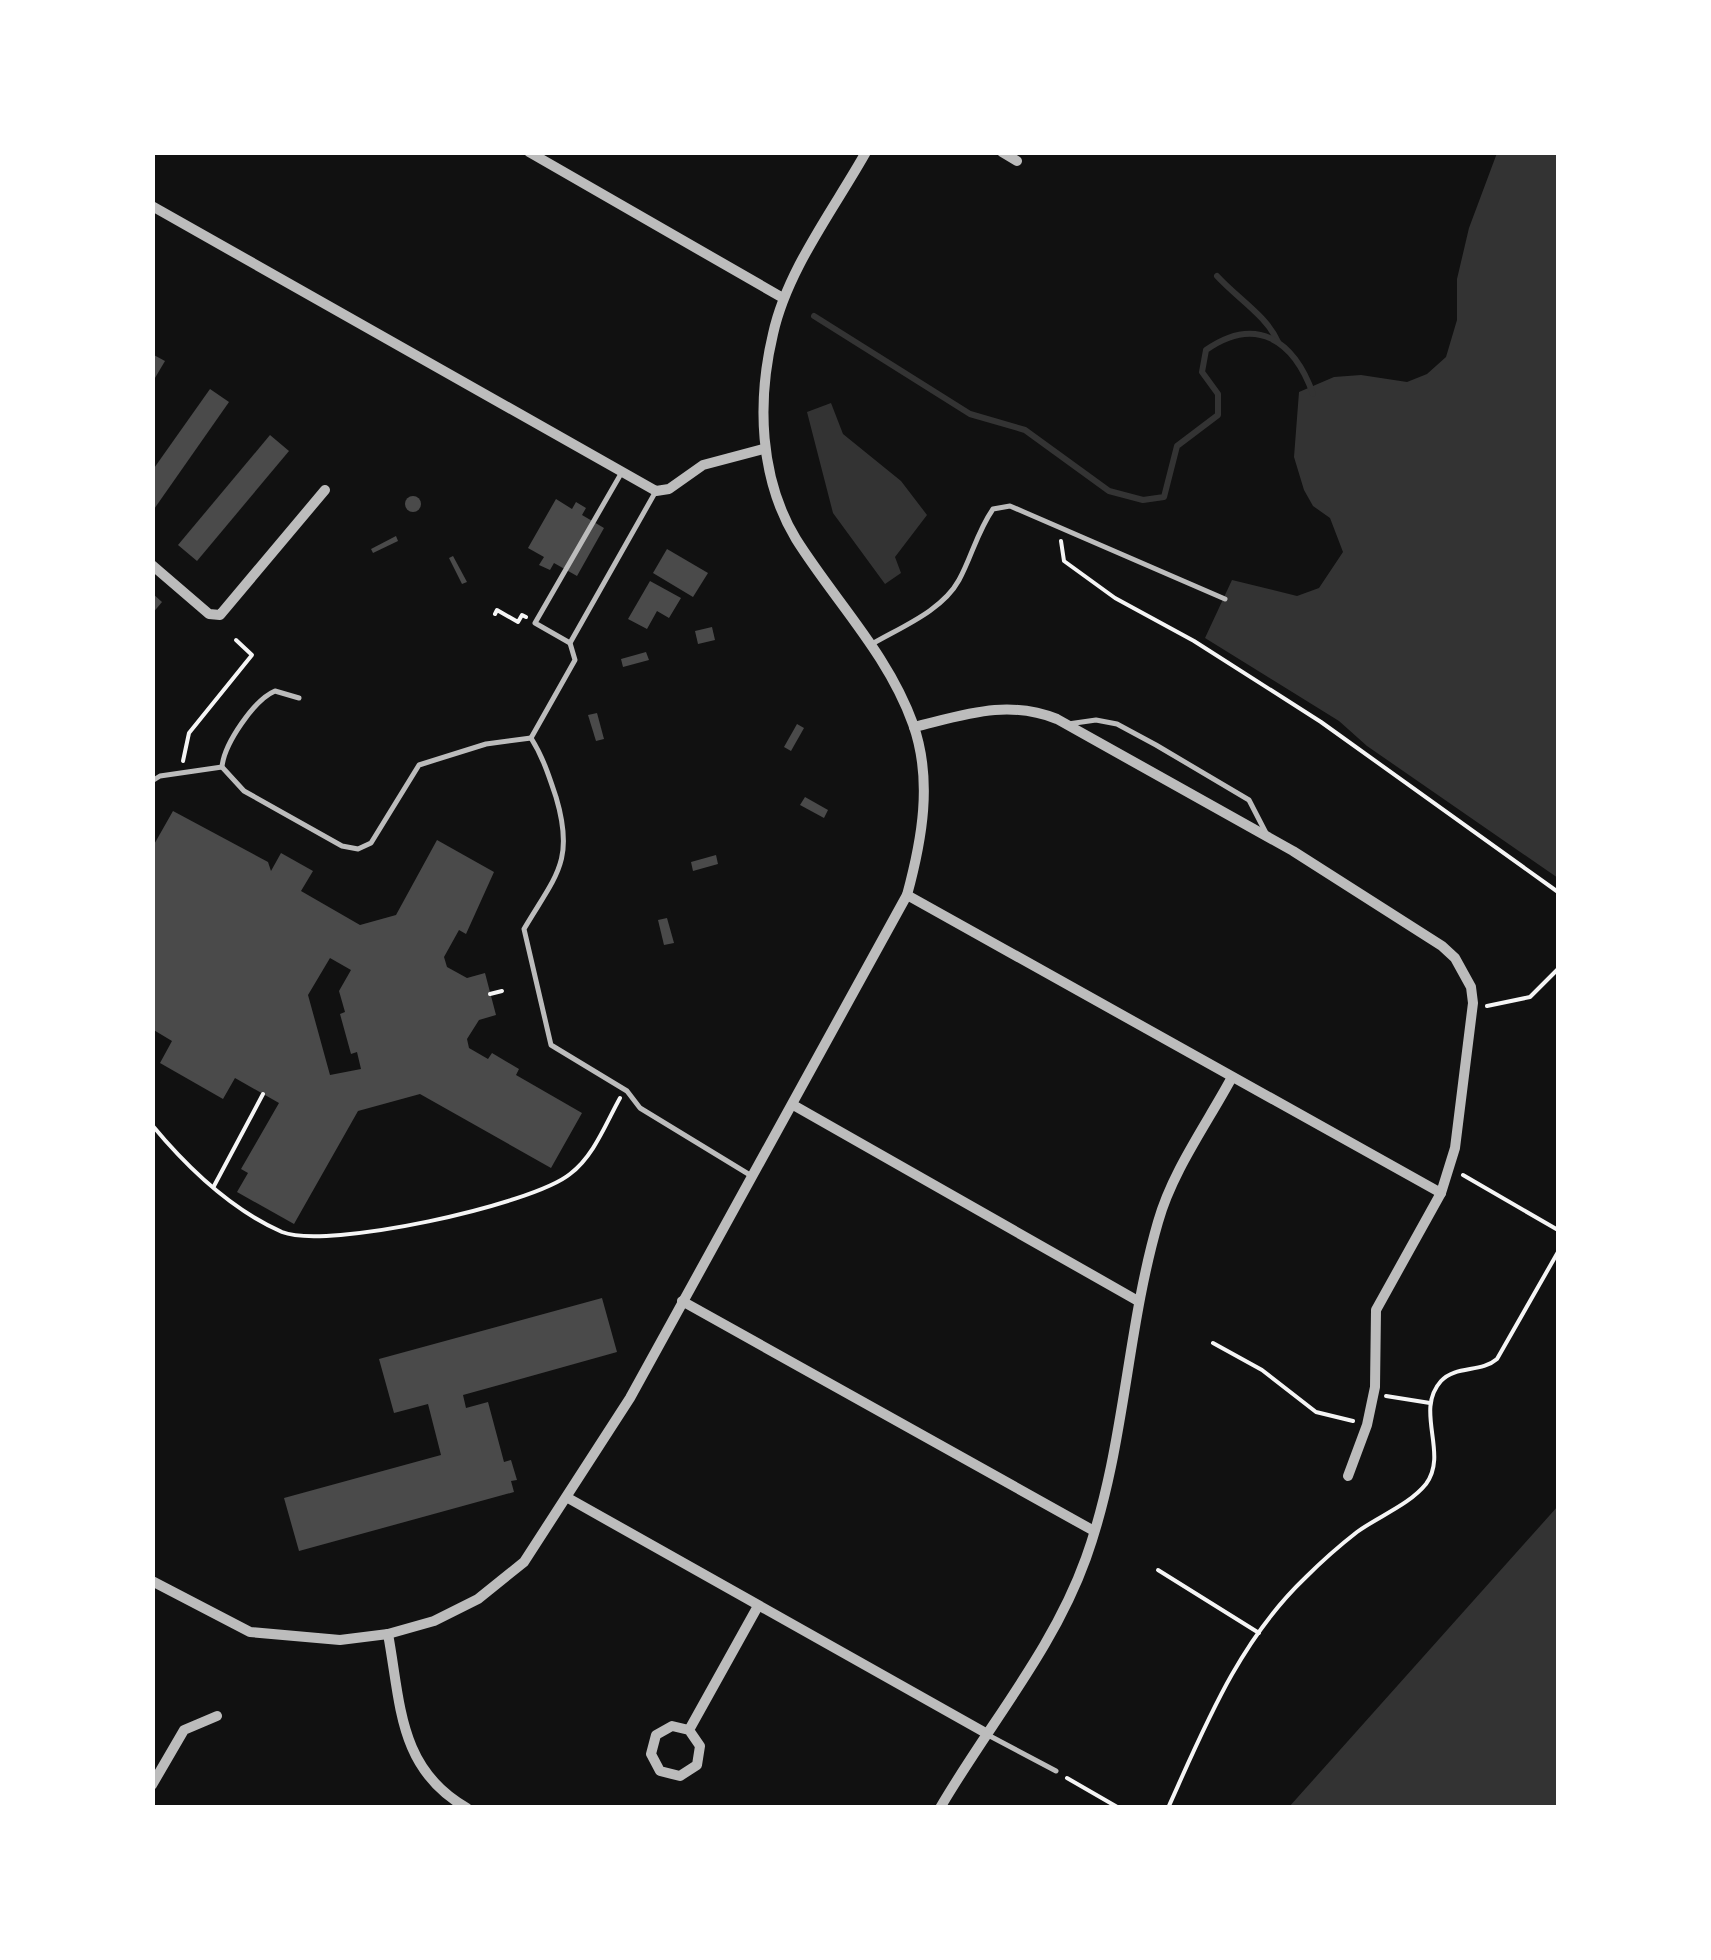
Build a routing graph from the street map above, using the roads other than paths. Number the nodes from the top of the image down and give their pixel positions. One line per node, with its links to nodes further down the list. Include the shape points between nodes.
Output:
1 (529, 152): 6 (street)
2 (866, 152): 6 (street)
3 (1002, 152): 4 (street)
4 (1017, 161)
5 (152, 206): 8 (street)
6 (784, 298): 7 (street, via 768,363)
7 (763, 449): 10 (street, via 703,464); 14 (street, via 793,534)
8 (622, 472): 10 (street); 13 (lane, via 535,622)
9 (324, 490): 11 (street, via 220,616 208,614)
10 (656, 491): 13 (lane)
11 (152, 566)
12 (1224, 598): 14 (lane, via 1010,506 992,510 958,583 937,605)
13 (570, 644): 18 (lane, via 574,660)
14 (872, 644): 17 (street)
15 (299, 698): 19 (lane, via 275,691 262,696)
16 (1065, 724): 17 (street, via 1005,706); 21 (street); 21 (lane, via 1117,724 1156,745 1249,800)
17 (914, 728): 22 (street, via 924,815)
18 (532, 738): 19 (lane, via 419,765 372,842 358,849 244,791); 25 (lane, via 566,833 557,874 524,928 551,1044)
19 (222, 767): 20 (lane)
20 (152, 781)
21 (1268, 837): 26 (street, via 1442,946 1464,972 1473,1006 1455,1148)
22 (907, 895): 23 (street); 24 (street)
23 (1231, 1079): 26 (street); 28 (street, via 1158,1218)
24 (794, 1106): 25 (street); 28 (street)
25 (752, 1176): 27 (street)
26 (1441, 1193): 29 (street, via 1376,1310 1374,1394)
27 (682, 1301): 30 (street); 31 (street)
28 (1138, 1301): 31 (street)
29 (1348, 1476)
30 (568, 1498): 33 (street); 34 (street, via 534,1551 478,1598)
31 (1094, 1531): 37 (street, via 1046,1649)
32 (152, 1581): 34 (street, via 250,1632 322,1640)
33 (758, 1606): 36 (street); 37 (street)
34 (388, 1634): 40 (street, via 416,1762 443,1794)
35 (218, 1716): 39 (street, via 184,1730)
36 (689, 1730): 36 (street, via 672,1726 656,1735 650,1754 660,1772 680,1776 697,1765 700,1746)
37 (984, 1732): 38 (lane); 41 (street)
38 (1056, 1771)
39 (152, 1785)
40 (466, 1808)
41 (940, 1808)

